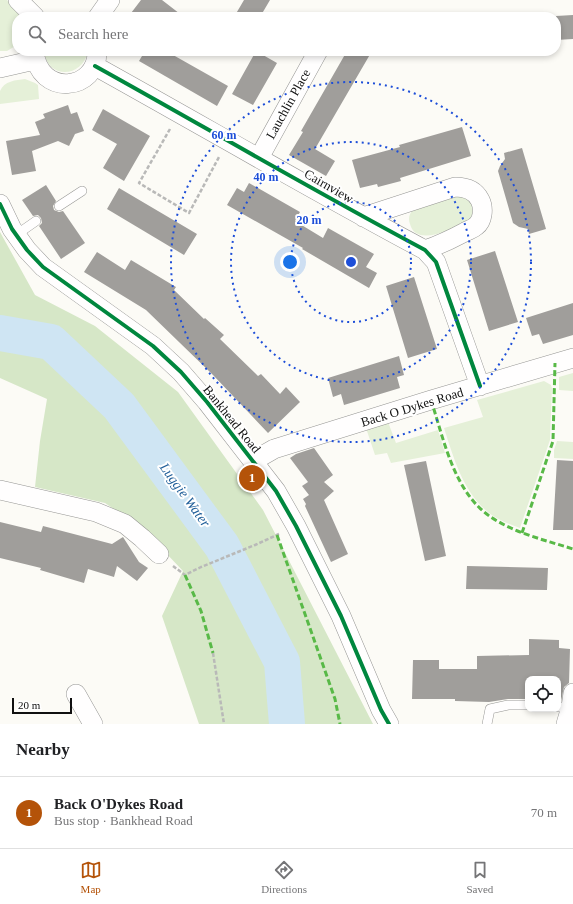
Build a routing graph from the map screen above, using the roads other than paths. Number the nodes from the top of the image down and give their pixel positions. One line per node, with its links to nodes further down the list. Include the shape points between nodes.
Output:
1 (18, 0): 3 (street)
2 (110, 0): 4 (street)
3 (30, 12)
4 (102, 12)
5 (31, 56): 9 (street, Cairnview)
6 (34, 56): 8 (street, Cairnview, via 39,70 47,78 68,84 88,75)
7 (315, 56): 10 (street, Lauchlin Place)
8 (96, 58): 10 (street, Cairnview, via 180,113)
9 (0, 68)
10 (259, 158): 14 (street, Cairnview)
11 (82, 190): 13 (lane)
12 (0, 204): 16 (street, Bankhead Road)
13 (59, 206)
14 (363, 217): 17 (street, Cairnview); 17 (street, Cairnview, via 455,187 474,192 479,197 483,212 476,226)
15 (36, 221): 16 (lane)
16 (16, 235): 20 (street, Bankhead Road, via 44,268 153,346 207,402)
17 (425, 250): 19 (street, Cairnview, via 436,262)
18 (573, 358): 19 (street, Back O Dykes Road)
19 (480, 386): 20 (street, Back O Dykes Road, via 274,449)
20 (253, 461): 26 (street, Bankhead Road, via 276,491 296,526 341,616)
21 (0, 490): 22 (street, via 96,512 125,524)
22 (159, 554)
23 (76, 694): 25 (street)
24 (525, 706): 27 (lane, via 508,705 490,709)
25 (93, 724)
26 (389, 724)
27 (487, 724)

